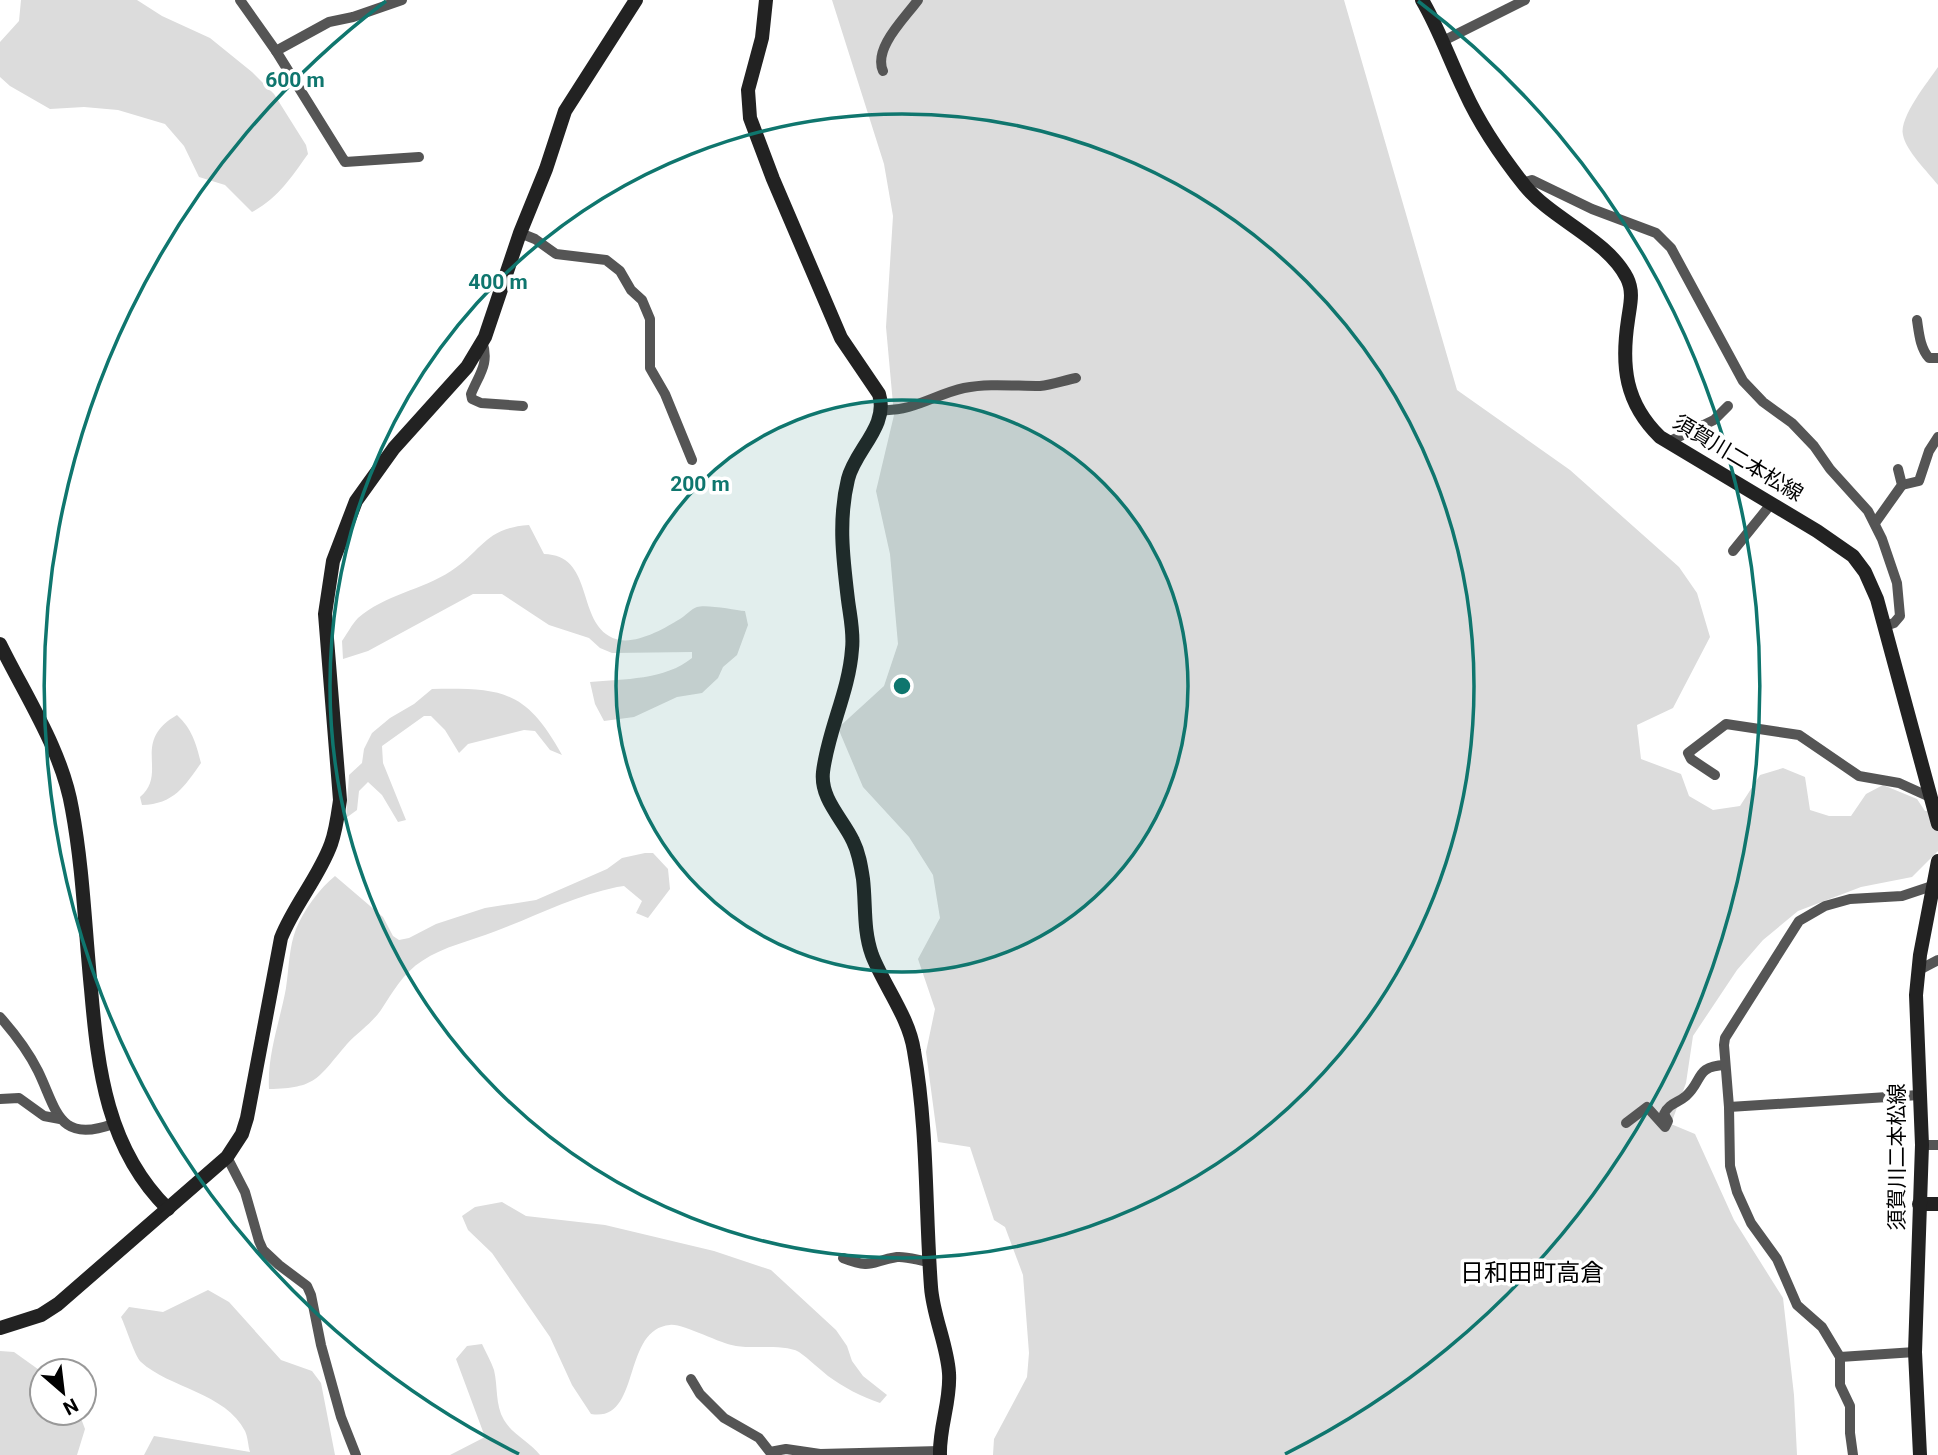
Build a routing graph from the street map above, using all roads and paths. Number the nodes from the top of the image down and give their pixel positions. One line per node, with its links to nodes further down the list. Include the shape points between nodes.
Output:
1 (240, 0): 9 (street)
2 (402, 0): 9 (street, via 329,22)
3 (636, 0): 13 (street, via 565,111)
4 (766, 0): 20 (street, via 762,38 748,90 751,118 841,338 878,394)
5 (918, 0): 10 (street, via 884,46)
6 (1422, 0): 8 (street, 須賀川二本松線)
7 (1525, 0): 8 (street)
8 (1443, 41): 12 (street, 須賀川二本松線, via 1478,118)
9 (276, 51): 11 (street, via 345,162)
10 (883, 71)
11 (419, 157)
12 (1522, 183): 22 (street, 須賀川二本松線, via 1616,261 1629,280 1632,296 1625,372 1646,424); 27 (street, via 1532,180 1656,233 1671,248 1743,381 1814,446)
13 (520, 233): 15 (street); 23 (street, via 556,254 606,260 642,300 650,319 650,368)
14 (1917, 320): 16 (street, via 1926,355)
15 (482, 341): 18 (street, via 486,360 472,399); 48 (street, via 467,367 364,487 333,561 324,614 340,800 337,819 332,842 281,938 247,1118)
16 (1938, 358)
17 (1076, 378): 20 (street, via 1043,386 965,388 918,406)
18 (523, 406)
19 (1728, 406): 22 (street, via 1714,420)
20 (882, 411): 53 (street, via 848,481 842,535 852,649 822,776 827,798 860,862 868,943 913,1045 927,1163)
21 (1938, 437): 25 (street, via 1919,481)
22 (1668, 442): 26 (street, 須賀川二本松線)
23 (692, 460)
24 (1898, 469): 25 (street)
25 (1902, 485): 27 (street)
26 (1771, 504): 28 (street); 29 (street, 須賀川二本松線, via 1853,556 1865,572)
27 (1875, 523): 29 (street, via 1897,583 1900,617)
28 (1733, 551)
29 (1885, 626): 32 (street, 須賀川二本松線)
30 (0, 644): 45 (street, via 44,728 69,794 97,1059)
31 (1715, 775): 32 (street, via 1690,760 1688,753 1726,724 1799,735 1859,776 1899,783)
32 (1932, 798): 33 (street, 須賀川二本松線)
33 (1938, 824)
34 (1938, 861): 35 (street, 須賀川二本松線)
35 (1935, 884): 37 (street, 須賀川二本松線); 39 (street, via 1902,896 1850,899 1799,921 1725,1038)
36 (1938, 960): 37 (street)
37 (1919, 970): 40 (street, 須賀川二本松線)
38 (0, 1017): 43 (street, via 37,1069)
39 (1726, 1065): 42 (street); 44 (street, via 1714,1065 1702,1073 1690,1093 1666,1109 1665,1127 1647,1107)
40 (1919, 1095): 42 (street); 46 (street, 須賀川二本松線)
41 (0, 1099): 43 (street, via 19,1098 44,1116)
42 (1729, 1107): 56 (street, via 1730,1166 1737,1192 1751,1223 1777,1259 1797,1305 1822,1327)
43 (60, 1119): 45 (street, via 93,1131)
44 (1626, 1123)
45 (113, 1124): 51 (street, via 144,1181)
46 (1922, 1144): 47 (street); 49 (street, 須賀川二本松線)
47 (1938, 1145)
48 (227, 1157): 51 (street); 59 (street, via 245,1192 263,1250 307,1286 311,1295 341,1417)
49 (1919, 1203): 50 (street); 55 (street, 須賀川二本松線)
50 (1938, 1204)
51 (168, 1209): 54 (street, via 58,1304 41,1315)
52 (843, 1258): 53 (street, via 871,1265 900,1257)
53 (930, 1262): 58 (street, via 949,1372)
54 (0, 1328)
55 (1915, 1352): 56 (street); 61 (street, 須賀川二本松線)
56 (1840, 1357): 60 (street, via 1840,1385 1850,1406)
57 (691, 1379): 58 (street, via 724,1419 759,1438 770,1452 786,1448 820,1454)
58 (940, 1453)
59 (356, 1455)
60 (1853, 1455)
61 (1920, 1455)

